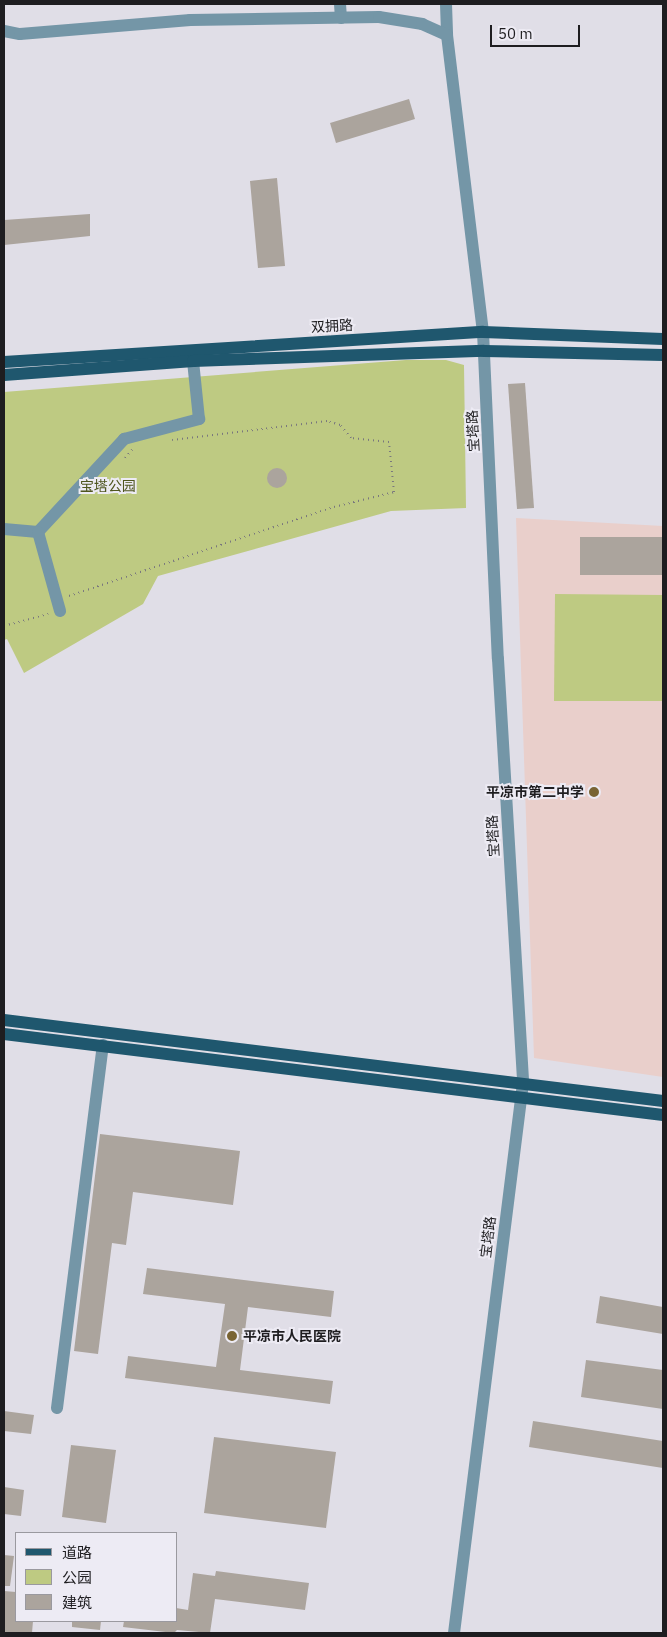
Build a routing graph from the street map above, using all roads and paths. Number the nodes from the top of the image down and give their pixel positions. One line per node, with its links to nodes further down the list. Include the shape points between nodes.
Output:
1 (340, 4): 3 (street)
2 (446, 4): 5 (street, 宝塔路)
3 (342, 18): 4 (street, via 190,20 20,34); 5 (street, via 379,17 422,24)
4 (4, 31)
5 (447, 36): 6 (street, 宝塔路)
6 (484, 332): 7 (main road, 双拥路); 8 (street, 宝塔路); 11 (main road, 双拥路)
7 (663, 339)
8 (484, 351): 9 (main road); 10 (main road); 25 (street, 宝塔路)
9 (663, 355)
10 (193, 361): 12 (main road); 17 (street, via 199,420 124,439)
11 (4, 362)
12 (4, 375)
13 (168, 440): 18 (path, via 327,421 340,425 351,438 389,442 394,492 325,510)
14 (136, 447): 15 (path)
15 (122, 461)
16 (4, 529): 17 (street)
17 (38, 532): 18 (street)
18 (59, 606): 19 (path)
19 (4, 626)
20 (4, 1020): 23 (main road)
21 (4, 1034): 22 (main road)
22 (103, 1045): 24 (main road); 29 (street)
23 (271, 1052): 24 (main road); 25 (main road)
24 (270, 1065): 26 (main road)
25 (523, 1083): 26 (street, 宝塔路); 27 (main road)
26 (521, 1096): 28 (main road); 30 (street, 宝塔路)
27 (663, 1101)
28 (663, 1115)
29 (57, 1408)
30 (454, 1633)

